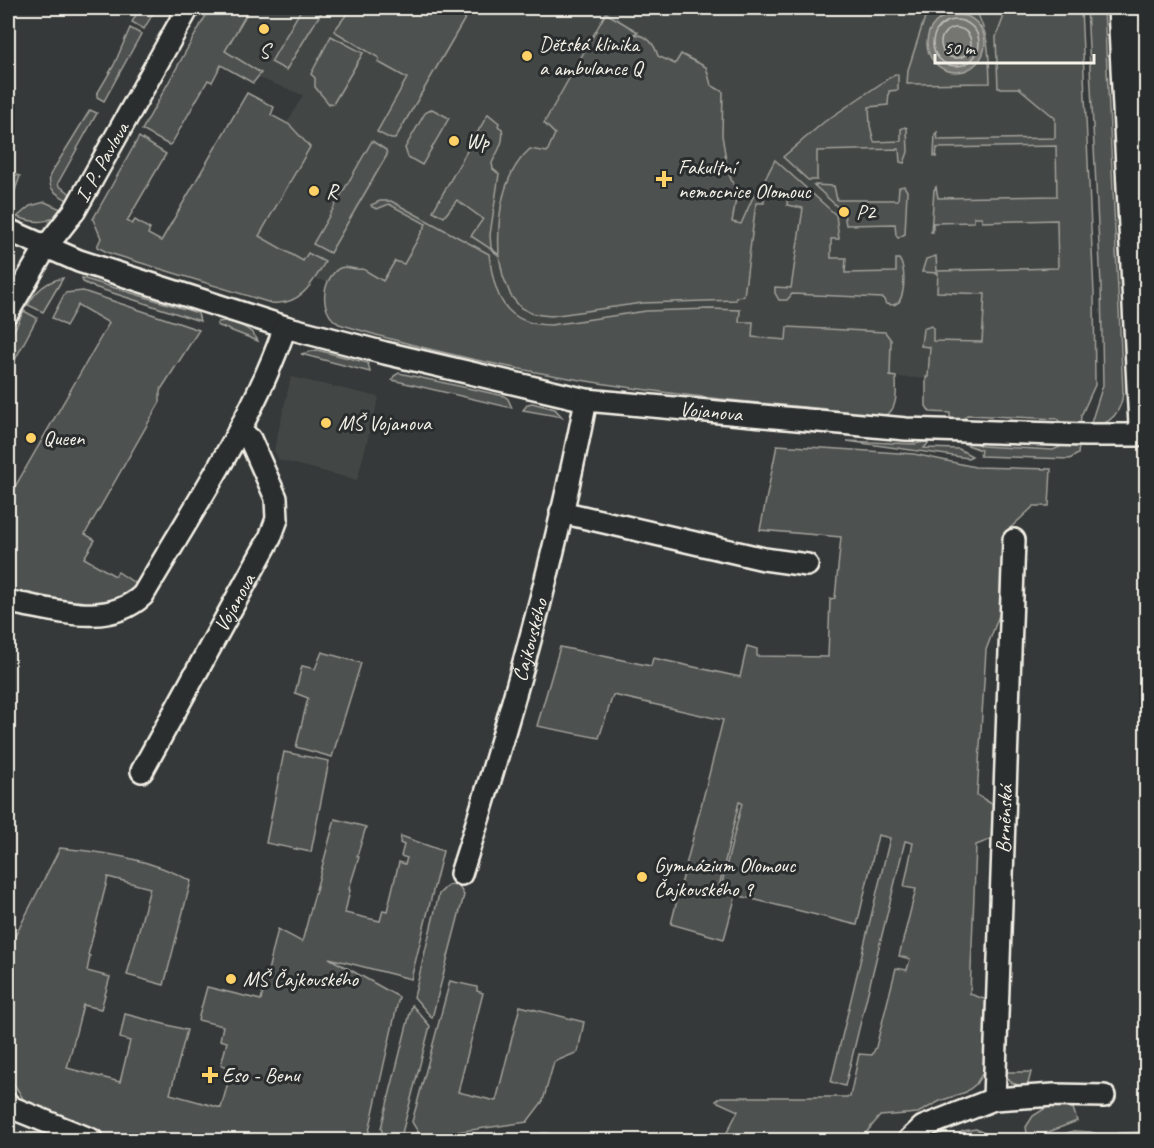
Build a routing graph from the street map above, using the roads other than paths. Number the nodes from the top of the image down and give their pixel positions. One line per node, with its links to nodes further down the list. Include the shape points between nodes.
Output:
1 (188, 8): 4 (street, I. P. Pavlova, via 75,210)
2 (1125, 8): 8 (main road)
3 (8, 230): 4 (street, Vojanova)
4 (46, 247): 5 (street, I. P. Pavlova); 6 (street, Vojanova)
5 (8, 312)
6 (285, 327): 7 (street, Vojanova); 9 (street)
7 (586, 400): 10 (street, Vojanova, via 906,429); 11 (street, Čajkovského)
8 (1146, 425)
9 (239, 431): 14 (street, via 136,601 111,612 80,616); 15 (street, Vojanova, via 250,439 268,479 276,498 277,519)
10 (1146, 435)
11 (561, 512): 13 (street, via 764,559); 16 (street, Čajkovského, via 539,608)
12 (1014, 540): 18 (street, Brněnská)
13 (807, 565)
14 (8, 602)
15 (142, 771)
16 (461, 874)
17 (1104, 1096): 18 (street)
18 (994, 1099): 20 (street)
19 (8, 1104): 21 (street)
20 (941, 1119): 22 (street, via 923,1127); 23 (street)
21 (92, 1140)
22 (909, 1140)
23 (932, 1140)

